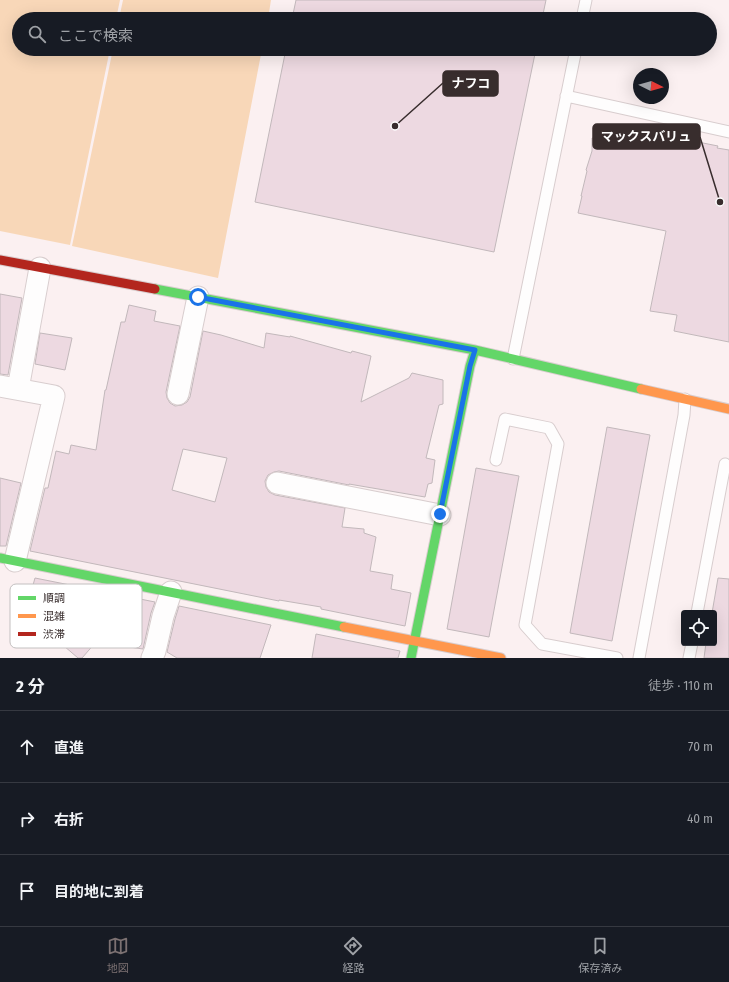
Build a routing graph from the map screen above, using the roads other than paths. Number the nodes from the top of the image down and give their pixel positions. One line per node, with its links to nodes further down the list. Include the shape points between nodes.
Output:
1 (586, 0): 2 (lane)
2 (583, 12)
3 (575, 56): 4 (lane)
4 (566, 96): 5 (lane); 10 (lane)
5 (729, 132)
6 (0, 260): 7 (street)
7 (40, 268): 8 (street); 11 (street)
8 (198, 297): 9 (street); 12 (street)
9 (475, 350): 10 (street); 18 (street)
10 (513, 359): 13 (street)
11 (9, 387): 19 (street, via 54,396)
12 (178, 394)
13 (685, 399): 14 (street); 30 (lane)
14 (729, 409)
15 (496, 460): 29 (lane, via 505,419 549,428 558,444 525,626 542,644)
16 (725, 464): 23 (lane)
17 (277, 483): 18 (street)
18 (440, 514): 24 (street)
19 (8, 560): 20 (street)
20 (130, 584)
21 (142, 586): 22 (street)
22 (170, 592): 24 (street); 26 (street)
23 (698, 610)
24 (415, 641): 27 (street); 28 (street)
25 (691, 646): 31 (lane)
26 (152, 658)
27 (411, 658)
28 (500, 658)
29 (617, 658)
30 (639, 658)
31 (689, 658)

